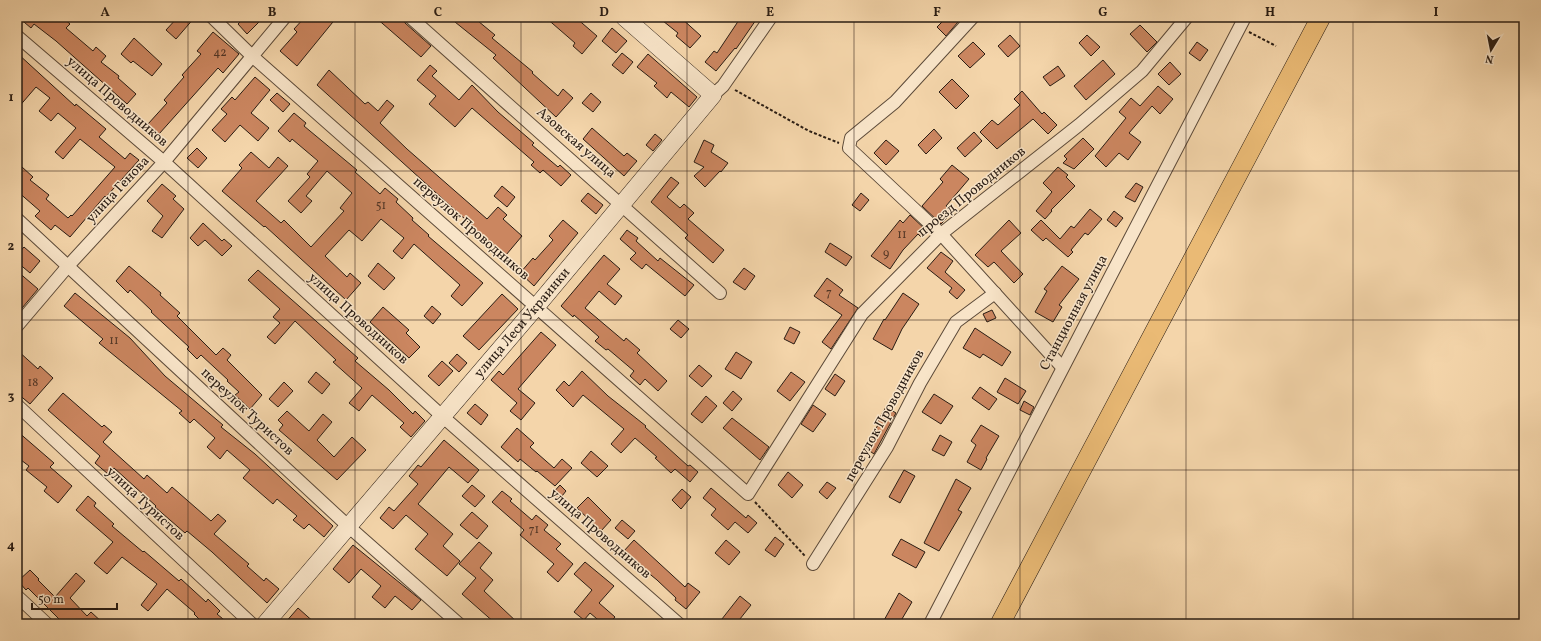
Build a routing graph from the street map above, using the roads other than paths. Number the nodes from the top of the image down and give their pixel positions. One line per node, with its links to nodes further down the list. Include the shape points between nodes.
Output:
1 (212, 17): 11 (street, переулок Проводников)
2 (285, 17): 11 (street, улица Генова)
3 (410, 17): 14 (street, Азовская улица)
4 (624, 17): 12 (main road)
5 (771, 17): 12 (street, улица Леси Украинки)
6 (973, 17): 16 (street, via 895,102 844,146)
7 (1187, 17): 16 (street, проезд Проводников, via 1142,71 1079,125)
8 (1321, 17): 35 (main road)
9 (1243, 22): 22 (street, Станционная улица)
10 (17, 36): 13 (street, улица Проводников)
11 (252, 56): 13 (street, улица Генова); 20 (street, переулок Проводников)
12 (719, 89): 14 (main road, улица Леси Украинки)
13 (164, 162): 17 (street, улица Генова); 24 (street, улица Проводников)
14 (622, 204): 18 (street, Азовская улица); 20 (main road, улица Леси Украинки)
15 (17, 218): 17 (street, переулок Туристов)
16 (941, 234): 19 (street); 25 (street, проезд Проводников, via 862,314)
17 (68, 266): 21 (street, улица Генова); 26 (street, переулок Туристов)
18 (720, 293)
19 (995, 294): 22 (street); 27 (street, переулок Проводников, via 956,322 920,383 887,447)
20 (536, 307): 24 (main road, улица Леси Украинки); 25 (street, переулок Проводников)
21 (17, 326)
22 (1062, 367): 34 (street, Станционная улица)
23 (17, 406): 30 (street, улица Туристов)
24 (442, 416): 26 (main road, улица Леси Украинки); 33 (street, улица Проводников)
25 (748, 494)
26 (348, 526): 31 (main road, улица Леси Украинки); 32 (street, переулок Туристов)
27 (813, 564)
28 (17, 596): 29 (street)
29 (47, 624)
30 (252, 624)
31 (265, 624)
32 (459, 624)
33 (679, 624)
34 (930, 624)
35 (1000, 624)

